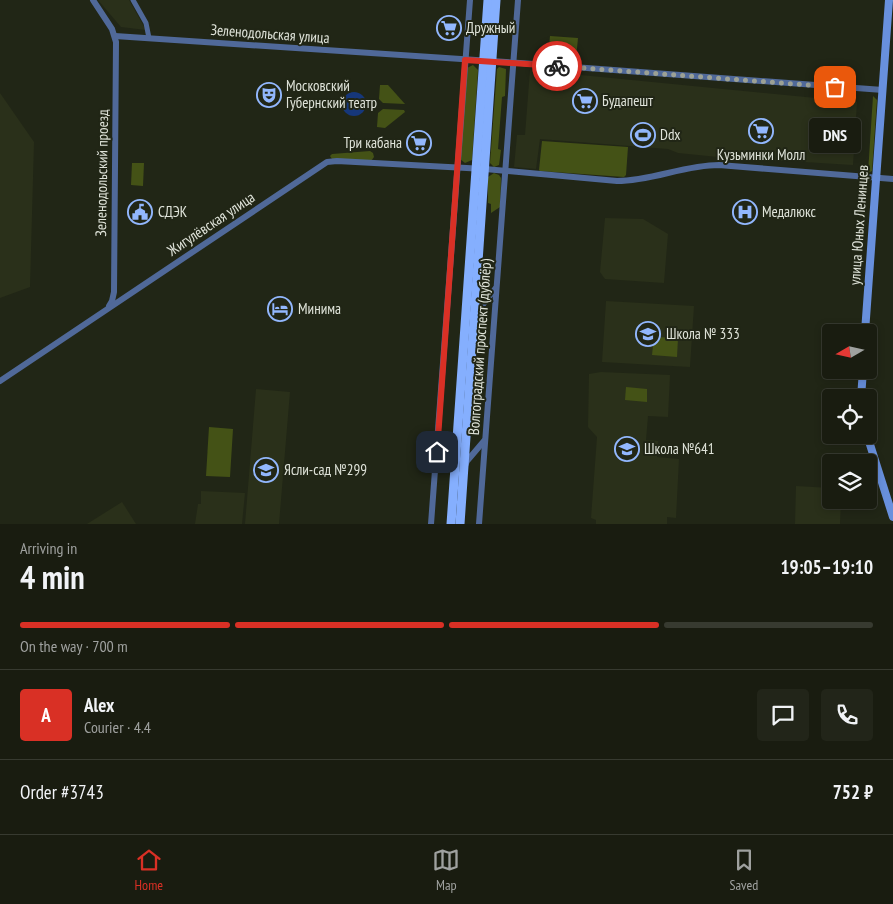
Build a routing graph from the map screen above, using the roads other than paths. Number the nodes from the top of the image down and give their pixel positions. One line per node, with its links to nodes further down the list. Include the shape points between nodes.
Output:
1 (93, 0): 8 (street)
2 (132, 0): 9 (street, via 146,23)
3 (470, 0): 10 (street)
4 (488, 0): 11 (main road)
5 (496, 0): 11 (main road)
6 (518, 0): 12 (street)
7 (889, 0): 13 (main road, улица Юных Ленинцев)
8 (115, 36): 9 (street, Зеленодольская улица); 19 (street, Зеленодольский проезд)
9 (149, 38): 10 (street, Зеленодольская улица)
10 (465, 60): 11 (street, Зеленодольская улица); 14 (street)
11 (488, 61): 12 (street, Зеленодольская улица); 15 (main road)
12 (513, 63): 13 (street); 16 (street, Волгоградский проспект (дублёр))
13 (883, 90): 17 (main road, улица Юных Ленинцев)
14 (457, 167): 15 (street, Жигулёвская улица); 21 (street, Жигулёвская улица, via 327,162); 30 (street)
15 (481, 169): 16 (street, Жигулёвская улица); 24 (main road); 31 (main road)
16 (505, 171): 17 (street, Жигулёвская улица, via 631,181 719,165); 20 (street, Волгоградский проспект (дублёр))
17 (877, 177): 18 (street, Жигулёвская улица); 23 (main road, улица Юных Ленинцев)
18 (893, 179)
19 (113, 282): 21 (street, via 122,293); 22 (street, Зеленодольский проезд, via 112,301)
20 (497, 284): 24 (street); 26 (street, Волгоградский проспект (дублёр))
21 (138, 288): 22 (street, Жигулёвская улица)
22 (107, 309): 25 (street, Жигулёвская улица)
23 (866, 324)
24 (474, 326): 28 (main road)
25 (0, 381)
26 (485, 439): 28 (street); 33 (street, Волгоградский проспект (дублёр))
27 (870, 444): 29 (main road)
28 (463, 470): 32 (main road)
29 (893, 517)
30 (432, 524)
31 (451, 524)
32 (460, 524)
33 (479, 524)

